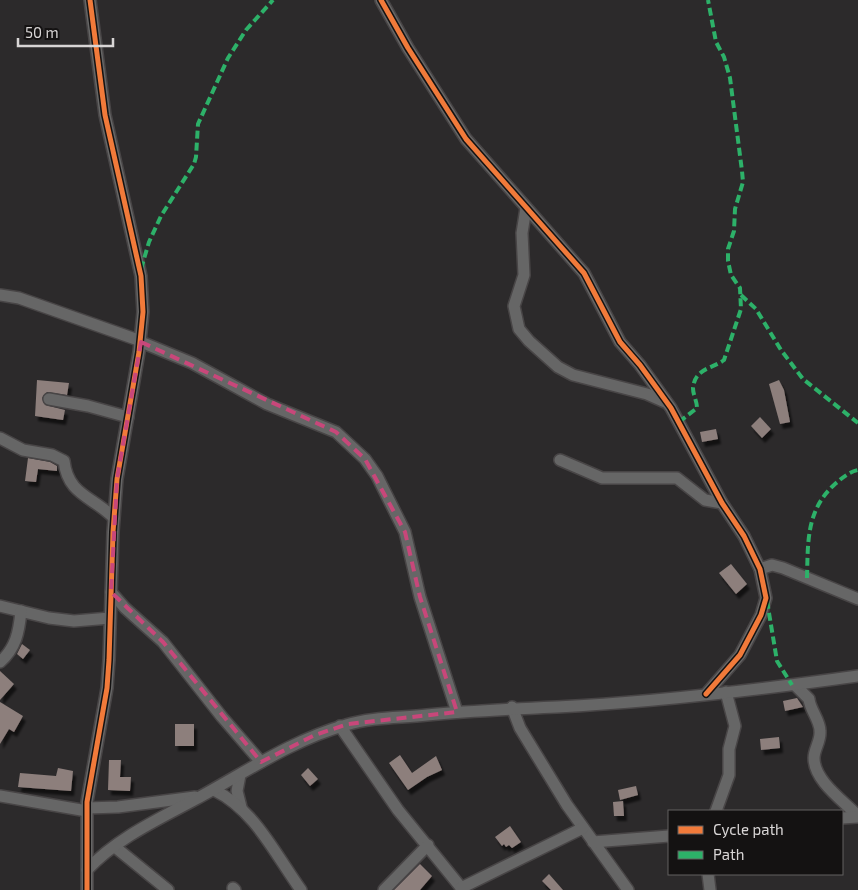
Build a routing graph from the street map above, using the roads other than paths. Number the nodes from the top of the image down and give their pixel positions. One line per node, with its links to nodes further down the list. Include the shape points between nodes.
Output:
1 (90, 0): 5 (street, via 105,115 141,276)
2 (381, 0): 3 (street, via 466,139)
3 (526, 208): 7 (street, via 584,273 620,342); 7 (street, via 522,233 524,275 514,306 519,329 551,360 573,375 646,394)
4 (0, 295): 5 (street, via 19,298)
5 (141, 341): 8 (street); 25 (street, via 192,363 267,404 336,432 365,459 405,532 420,597)
6 (49, 399): 8 (street)
7 (667, 403): 11 (street)
8 (128, 417): 12 (street)
9 (0, 438): 12 (street, via 23,450 52,455 64,461 65,474 71,486)
10 (560, 460): 11 (street, via 602,478 677,478 705,500)
11 (722, 503): 13 (street, via 744,536)
12 (114, 518): 14 (street)
13 (760, 569): 15 (street, via 772,565 783,568); 23 (street, via 766,598 762,615 740,655)
14 (111, 592): 18 (street); 27 (street, via 163,642)
15 (858, 599)
16 (0, 606): 17 (street)
17 (21, 611): 18 (street, via 74,621); 19 (street, via 19,632 12,648)
18 (110, 618): 33 (street, via 107,688)
19 (0, 662)
20 (858, 676): 21 (street)
21 (794, 685): 22 (street); 35 (street, via 809,698 821,730 814,755 816,767)
22 (726, 692): 23 (street); 34 (street, via 735,726 729,749 729,775)
23 (706, 694): 24 (street)
24 (512, 708): 25 (street); 37 (street, via 520,728)
25 (457, 712): 26 (street, via 381,718)
26 (340, 726): 27 (street); 40 (street, via 398,810)
27 (261, 762): 28 (street)
28 (240, 775): 29 (street); 32 (street, via 237,791)
29 (214, 790): 31 (street); 32 (street)
30 (0, 796): 33 (street)
31 (201, 797): 33 (street); 41 (street)
32 (241, 807): 44 (street)
33 (87, 810): 42 (street)
34 (716, 810)
35 (858, 817): 36 (street)
36 (843, 818)
37 (583, 828): 39 (street); 45 (street)
38 (668, 836): 39 (street)
39 (593, 842): 49 (street)
40 (428, 845): 45 (street); 48 (street)
41 (115, 847): 42 (street); 47 (street)
42 (87, 870): 46 (street)
43 (708, 875): 50 (street)
44 (299, 889)
45 (462, 889)
46 (87, 890)
47 (168, 890)
48 (384, 890)
49 (628, 890)
50 (710, 890)

